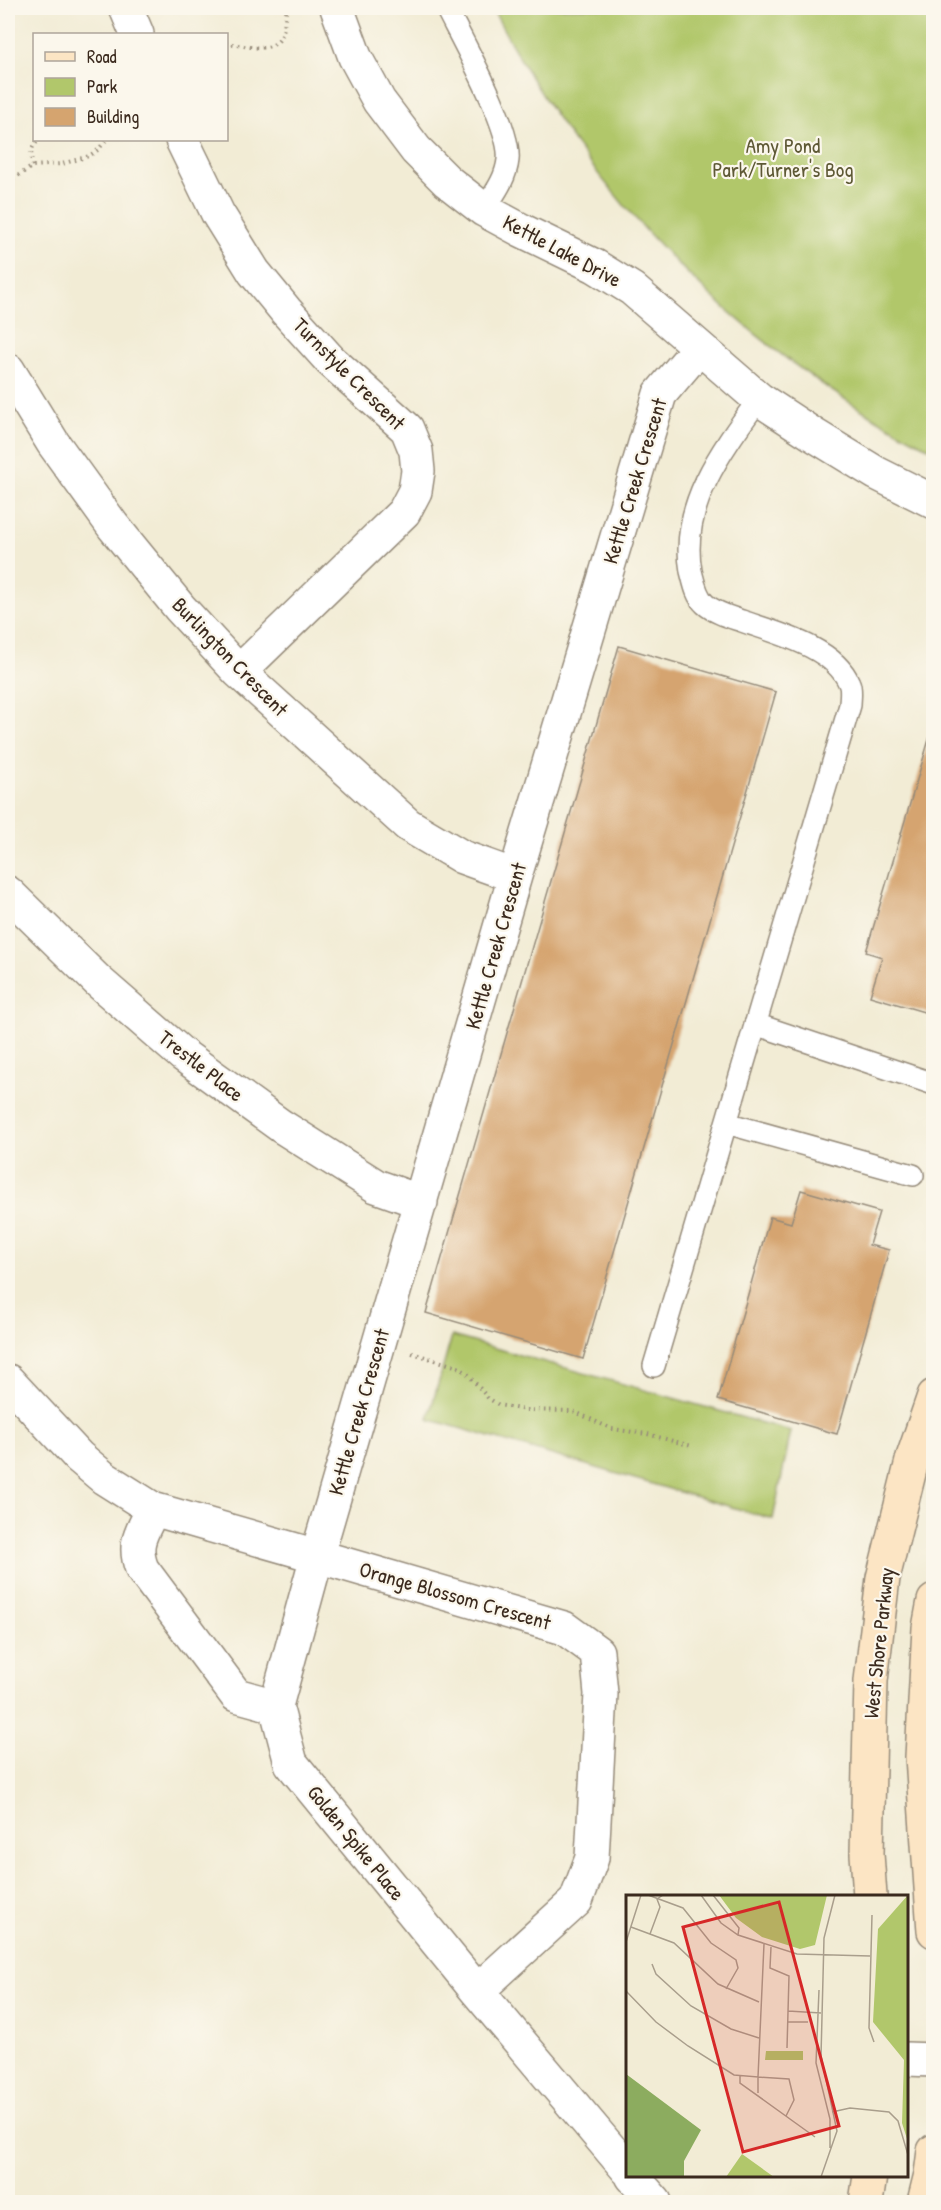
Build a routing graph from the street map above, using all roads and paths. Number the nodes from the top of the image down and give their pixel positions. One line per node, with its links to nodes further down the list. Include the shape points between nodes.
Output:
1 (126, 8): 5 (street)
2 (286, 8): 6 (path, via 283,32 274,45 258,48)
3 (337, 8): 12 (street, Kettle Lake Drive, via 355,57 379,101 423,158)
4 (446, 8): 12 (lane, via 507,142 504,177)
5 (137, 33)
6 (228, 43)
7 (39, 141): 10 (path, via 31,152)
8 (105, 141): 10 (path, via 89,156 62,164)
9 (182, 141): 17 (street, Turnstyle Crescent, via 218,214 254,272 330,360 407,429 416,451 415,490 404,512)
10 (33, 166): 11 (path)
11 (8, 182)
12 (484, 210): 13 (street, Kettle Lake Drive, via 632,289)
13 (699, 348): 15 (street, Kettle Lake Drive); 18 (street, Kettle Creek Crescent, via 660,394)
14 (8, 370): 17 (street, Burlington Crescent, via 53,443 113,526)
15 (759, 399): 16 (street, Kettle Lake Drive, via 876,473); 20 (lane, via 715,461 700,495 688,554 695,588 704,604 721,614 781,634 839,665 850,685 850,705)
16 (933, 502)
17 (239, 672): 18 (street, Burlington Crescent, via 408,825 462,856)
18 (515, 876): 24 (street, Kettle Creek Crescent)
19 (8, 893): 24 (street, Trestle Place, via 99,982 183,1055 281,1126 376,1186)
20 (755, 1024): 21 (lane); 22 (lane)
21 (933, 1084)
22 (726, 1123): 23 (lane); 26 (lane)
23 (914, 1175)
24 (422, 1202): 31 (street, Kettle Creek Crescent)
25 (406, 1351): 29 (path, via 458,1367 499,1405 525,1410 573,1410 612,1429)
26 (654, 1366)
27 (8, 1381): 30 (street, via 79,1457)
28 (933, 1396): 34 (main road, West Shore Parkway, via 913,1457 883,1578 871,1681 867,1854)
29 (692, 1446)
30 (153, 1509): 31 (street); 33 (street, via 138,1542 142,1569 236,1695)
31 (317, 1556): 33 (street, Kettle Creek Crescent); 36 (street, Orange Blossom Crescent, via 564,1628 597,1652 600,1694 592,1858 576,1901)
32 (933, 1601): 35 (main road, via 922,1757)
33 (276, 1706): 36 (street, Golden Spike Place, via 291,1763)
34 (870, 1895)
35 (933, 1931)
36 (477, 1991): 40 (street, Golden Spike Place)
37 (908, 2059): 38 (street)
38 (933, 2060)
39 (933, 2151): 45 (main road)
40 (626, 2169)
41 (634, 2177): 43 (street)
42 (870, 2177): 44 (main road)
43 (655, 2202)
44 (866, 2202)
45 (924, 2202)

